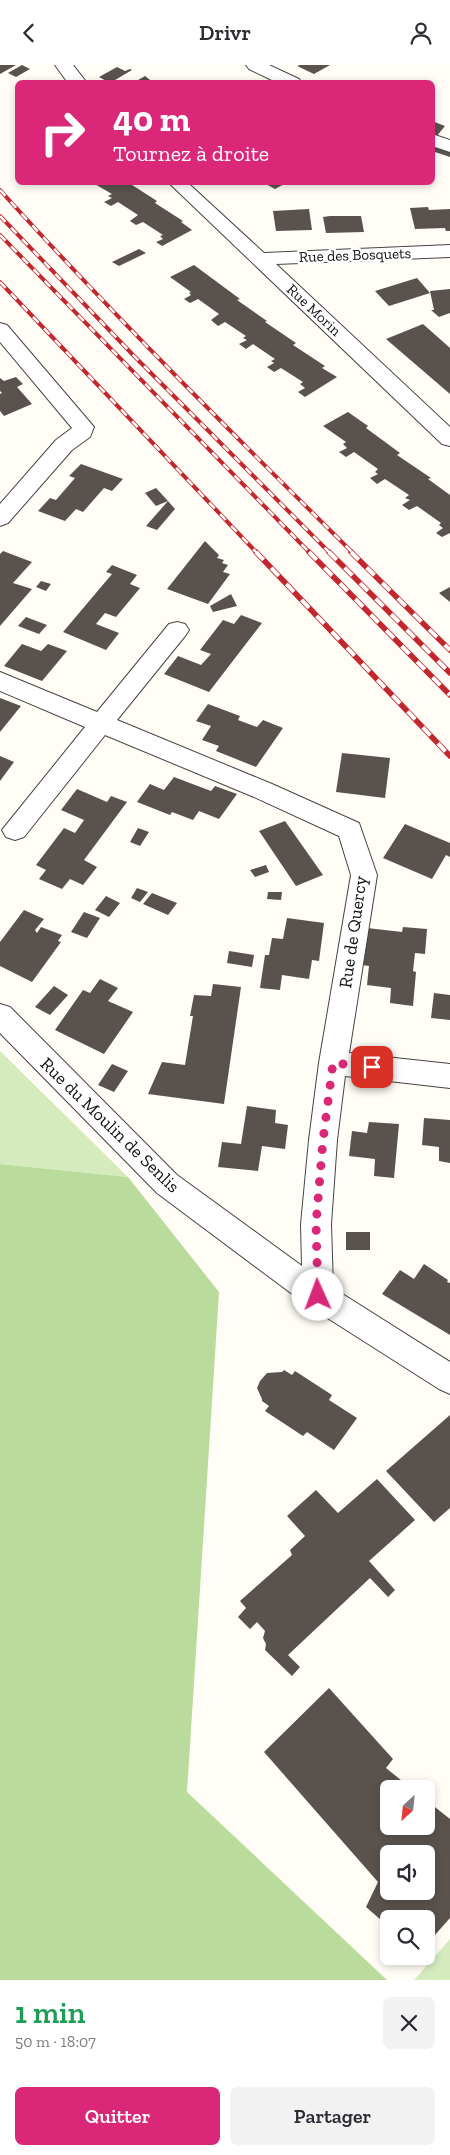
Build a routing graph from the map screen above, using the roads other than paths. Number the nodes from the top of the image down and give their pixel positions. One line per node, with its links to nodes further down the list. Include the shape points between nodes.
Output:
1 (64, 65): 3 (street)
2 (255, 65): 4 (street)
3 (76, 80)
4 (286, 80)
5 (435, 140): 6 (street)
6 (450, 146)
7 (180, 185): 9 (street, Rue Morin)
8 (450, 251): 9 (street, Rue des Bosquets)
9 (260, 259): 11 (street, Rue Morin)
10 (0, 329): 12 (street, via 83,427 82,432 64,445)
11 (450, 439)
12 (0, 518)
13 (177, 630): 15 (street)
14 (0, 681): 15 (street, Rue de Quercy)
15 (101, 725): 16 (street); 18 (street, Rue de Quercy, via 280,797 350,830 364,875)
16 (16, 830)
17 (0, 1015): 20 (street, Rue du Moulin de Senlis, via 167,1184)
18 (333, 1063): 19 (street); 20 (street, Rue de Quercy, via 316,1224)
19 (450, 1076)
20 (318, 1295): 21 (street, Rue du Moulin de Senlis)
21 (450, 1379)

